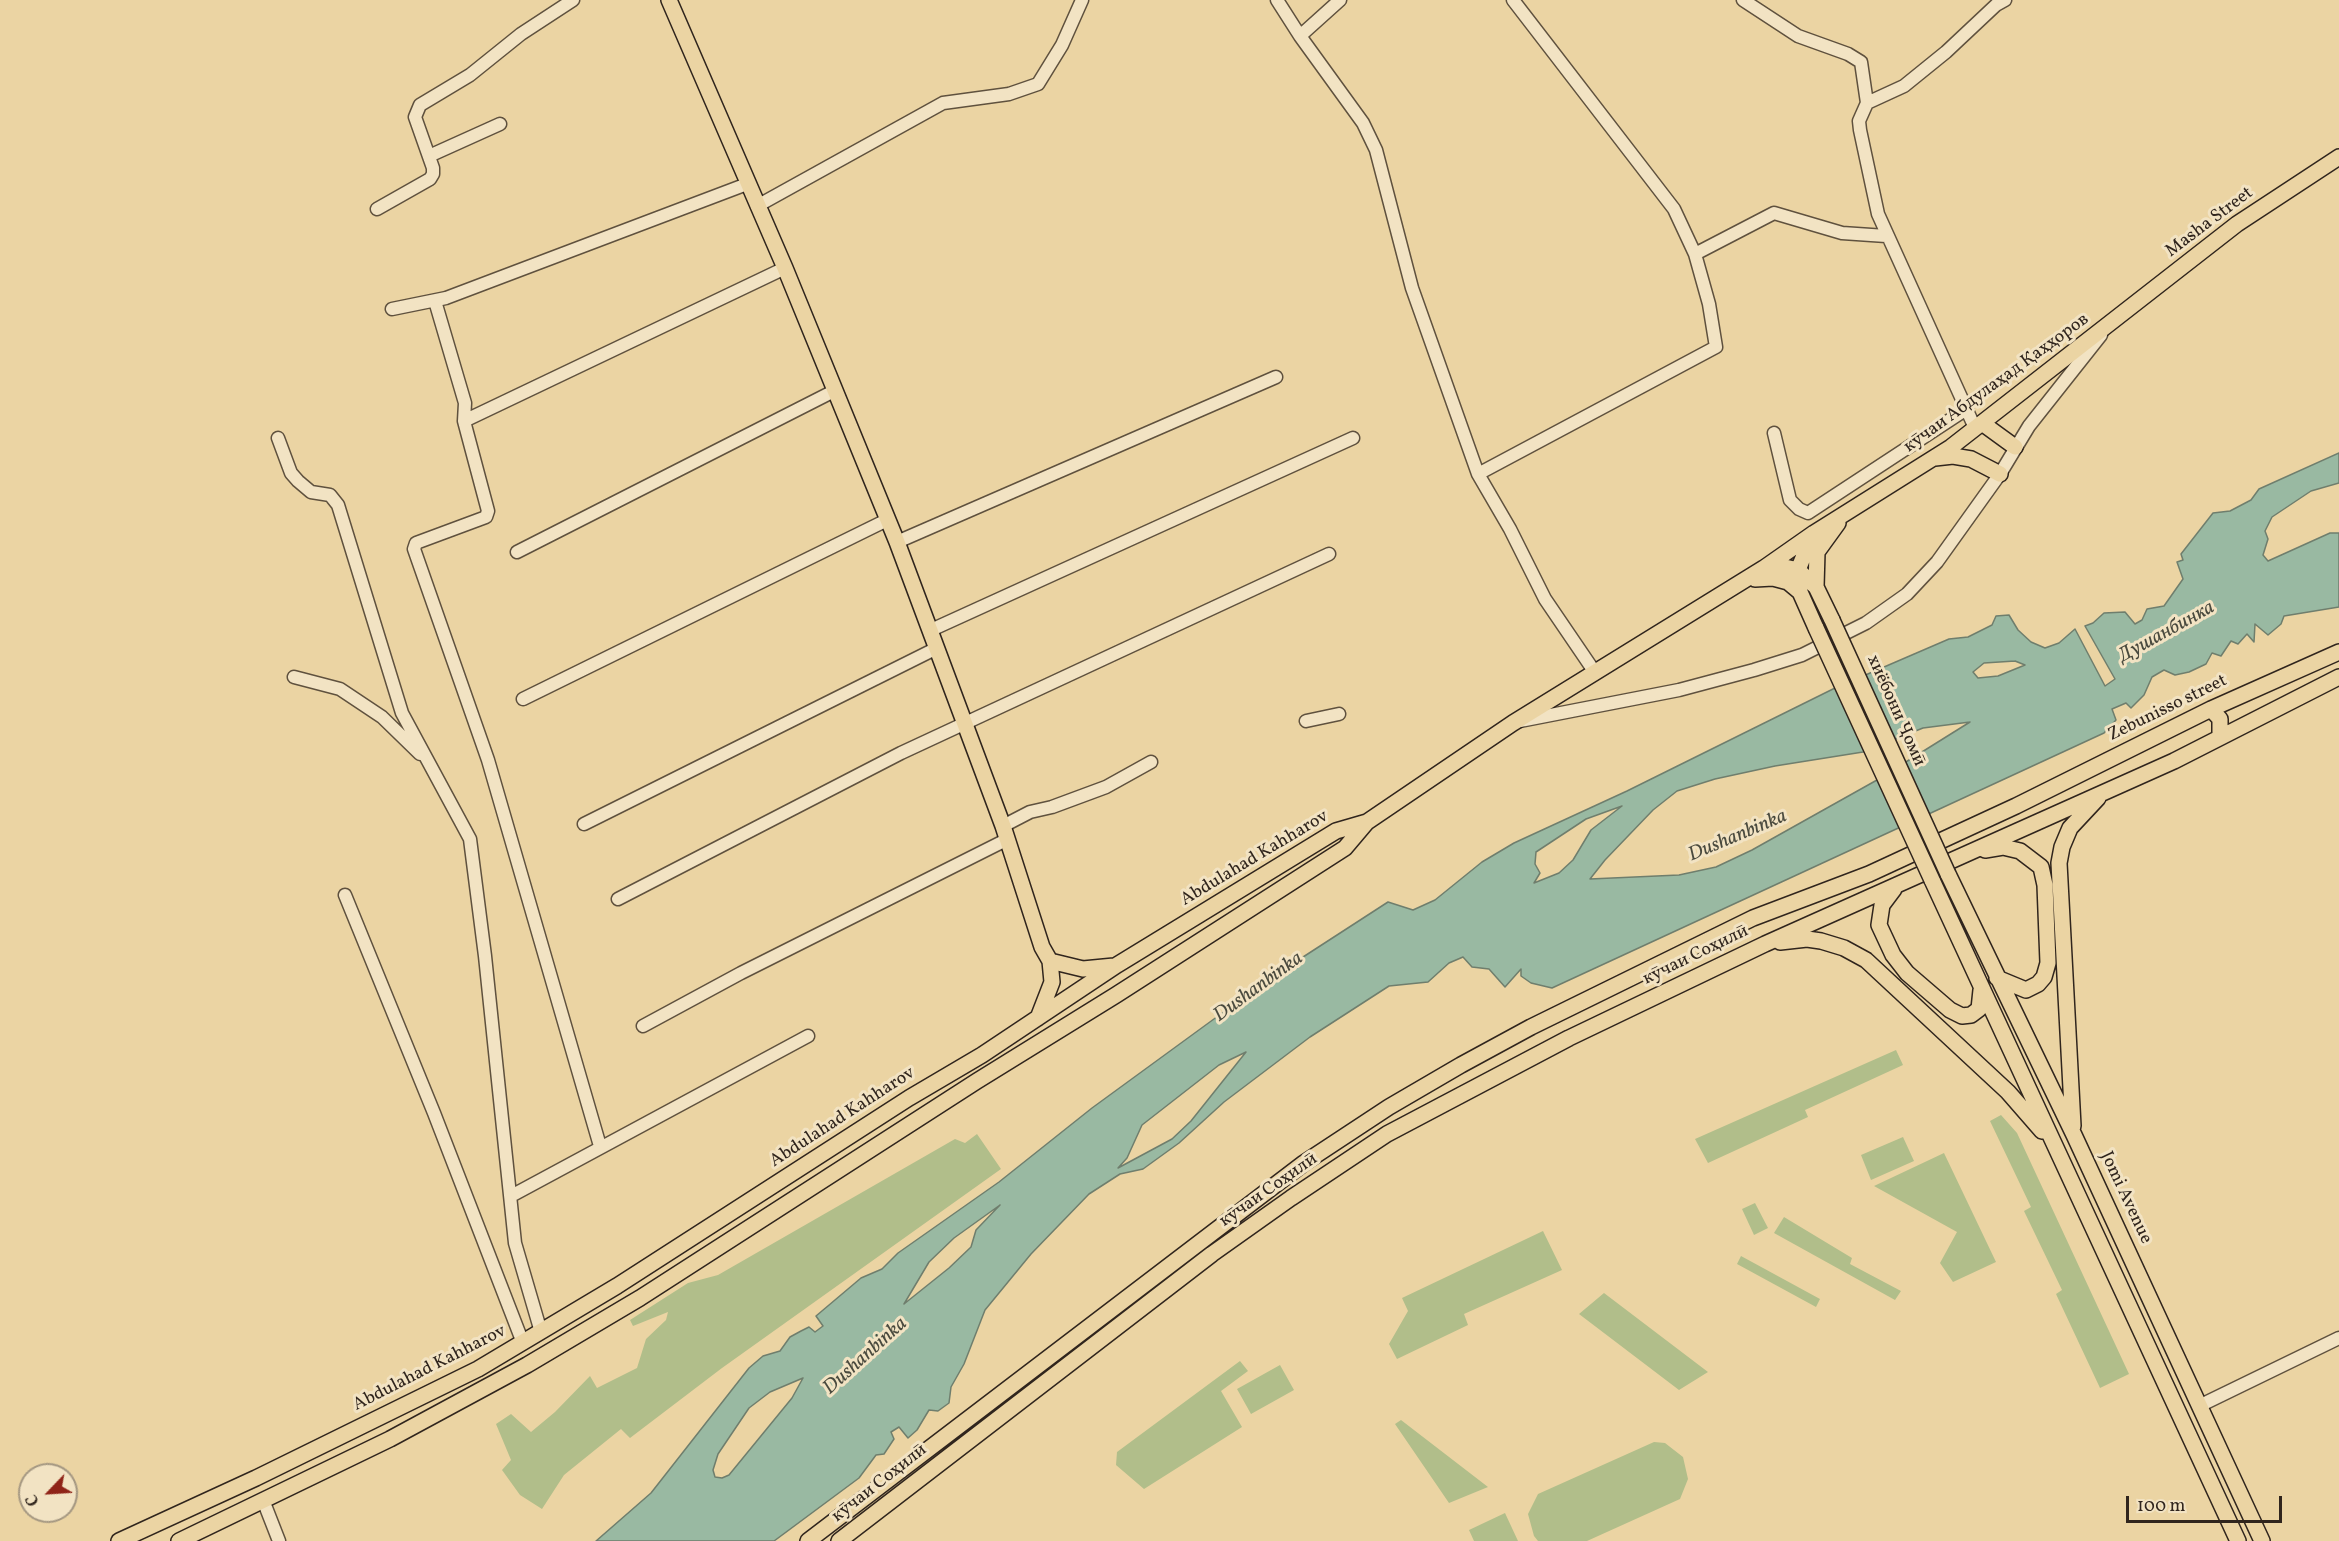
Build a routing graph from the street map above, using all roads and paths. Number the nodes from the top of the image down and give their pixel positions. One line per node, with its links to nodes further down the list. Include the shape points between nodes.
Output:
1 (573, 0): 12 (street, via 521,34 470,75 420,105 415,117)
2 (669, 0): 14 (main road)
3 (1082, 0): 15 (street, via 1062,45 1038,84 1010,94 943,103)
4 (1277, 0): 9 (street)
5 (1340, 0): 9 (street)
6 (1513, 0): 18 (street, via 1674,209)
7 (1743, 0): 10 (street, via 1798,36 1856,57 1863,69)
8 (2005, 0): 10 (street, via 1904,86)
9 (1300, 36): 33 (street, via 1363,123 1376,150 1412,288)
10 (1868, 103): 17 (street, via 1859,121 1860,130)
11 (500, 124): 12 (street)
12 (429, 156): 16 (street, via 433,168 430,179)
13 (2339, 157): 22 (main road, Masha Street, via 2237,224)
14 (747, 184): 15 (main road); 20 (street)
15 (757, 206): 19 (main road)
16 (376, 208)
17 (1886, 236): 18 (street, via 1842,233 1774,213); 25 (street)
18 (1695, 254): 33 (street, via 1714,331 1713,351)
19 (784, 268): 24 (main road); 26 (street)
20 (435, 301): 21 (street); 26 (street, via 465,402)
21 (392, 309)
22 (2109, 326): 27 (main road, кӯчаи Абдулаҳад Қаҳҳоров); 31 (street, кӯчаи Абдулаҳад Қаҳҳоров)
23 (1276, 377): 38 (street)
24 (834, 391): 36 (main road); 39 (street)
25 (1965, 410): 27 (street); 28 (street, via 1808,513 1790,500)
26 (464, 421): 82 (street, via 488,514 416,543 414,549 488,760)
27 (1979, 426): 31 (main road); 32 (main road, кӯчаи Абдулаҳад Қаҳҳоров)
28 (1774, 433)
29 (278, 438): 60 (street, via 298,481 311,492 330,495 338,505 402,713)
30 (1353, 438): 46 (street)
31 (2015, 447): 34 (street, кӯчаи Абдулаҳад Қаҳҳоров)
32 (1931, 459): 34 (main road, via 1971,459); 35 (main road, кӯчаи Абдулаҳад Қаҳҳоров)
33 (1478, 474): 49 (street, via 1545,599)
34 (2000, 474): 56 (street, кӯчаи Абдулаҳад Қаҳҳоров, via 1937,562 1907,594 1866,623 1802,655 1754,670 1678,690)
35 (1852, 510): 37 (main road, кӯчаи Абдулаҳад Қаҳҳоров); 43 (main road, via 1817,552)
36 (887, 520): 38 (main road); 52 (street)
37 (1814, 533): 41 (main road, кӯчаи Абдулаҳад Қаҳҳоров); 42 (main road, хиёбони Ҷомӣ)
38 (897, 542): 46 (main road)
39 (517, 552)
40 (1329, 554): 57 (street)
41 (1764, 568): 42 (main road); 44 (main road, кӯчаи Абдулаҳад Қаҳҳоров)
42 (1798, 570): 43 (main road, хиёбони Ҷомӣ); 45 (main road, хиёбони Ҷомӣ)
43 (1816, 587): 66 (main road, хиёбони Ҷомӣ, bridge)
44 (1730, 590): 45 (main road, via 1757,578 1773,578 1788,582); 49 (main road, кӯчаи Абдулаҳад Қаҳҳоров)
45 (1800, 592): 74 (main road, хиёбони Ҷомӣ, bridge)
46 (932, 630): 47 (main road)
47 (937, 648): 57 (main road); 63 (street)
48 (2339, 652): 53 (main road, Zebunisso street)
49 (1594, 671): 56 (main road, кӯчаи Абдулаҳад Қаҳҳоров)
50 (2339, 676): 58 (main road)
51 (294, 677): 60 (street, via 340,689 382,717)
52 (524, 699)
53 (2211, 709): 58 (main road, via 2220,719); 75 (main road, Zebunisso street, via 2016,806 1869,874 1753,918)
54 (1339, 714): 55 (street)
55 (1306, 721)
56 (1513, 723): 62 (main road, кӯчаи Абдулаҳад Қаҳҳоров)
57 (965, 724): 64 (main road); 69 (street)
58 (2220, 736): 61 (main road)
59 (1151, 762): 64 (street, via 1106,787 1030,812)
60 (429, 763): 83 (street, via 470,838)
61 (2108, 789): 65 (main road, кӯчаи Соҳилӣ); 80 (main road, via 2070,828 2059,863)
62 (1367, 822): 72 (main road, Abdulahad Kahharov, via 1336,831); 88 (main road, Abdulahad Kahharov, via 1345,848 640,1298 486,1388)
63 (584, 824)
64 (1006, 832): 71 (main road, via 1042,947); 77 (street)
65 (1973, 851): 67 (main road, кӯчаи Соҳилӣ); 73 (main road, via 2020,850 2041,867 2045,885 2048,963 2044,977 2026,990)
66 (1948, 874): 73 (main road, Jomi Avenue)
67 (1896, 887): 70 (main road, кӯчаи Соҳилӣ); 74 (main road, via 1882,905 1879,925 1907,974 1962,1016 1979,1009)
68 (345, 895): 86 (street)
69 (618, 899)
70 (1765, 944): 79 (main road, кӯчаи Соҳилӣ); 81 (main road, via 1807,939 1844,948 1866,960 2008,1092)
71 (1050, 961): 72 (main road, via 1083,969); 76 (main road, via 1052,982)
72 (1118, 965): 76 (main road, Abdulahad Kahharov)
73 (1996, 978): 80 (main road, Jomi Avenue)
74 (1981, 987): 81 (main road)
75 (1556, 1015): 79 (main road, via 1555,1031); 92 (main road, Zebunisso street, via 1389,1107 1304,1163)
76 (1038, 1019): 84 (main road, Abdulahad Kahharov)
77 (643, 1026)
78 (808, 1036): 82 (street)
79 (1569, 1038): 93 (main road, кӯчаи Соҳилӣ, via 1387,1134 1291,1198 1212,1254)
80 (2074, 1135): 87 (main road, Jomi Avenue)
81 (2054, 1145): 94 (main road)
82 (600, 1146): 83 (street)
83 (511, 1196): 84 (street, via 515,1243)
84 (541, 1332): 86 (main road, Abdulahad Kahharov)
85 (2339, 1338): 87 (street)
86 (523, 1343): 89 (main road, Abdulahad Kahharov, via 256,1478)
87 (2199, 1406): 95 (main road, Jomi Avenue)
88 (264, 1500): 90 (main road, Abdulahad Kahharov); 91 (street)
89 (119, 1541)
90 (178, 1541)
91 (279, 1541)
92 (808, 1541)
93 (839, 1541)
94 (2238, 1541)
95 (2262, 1541)

